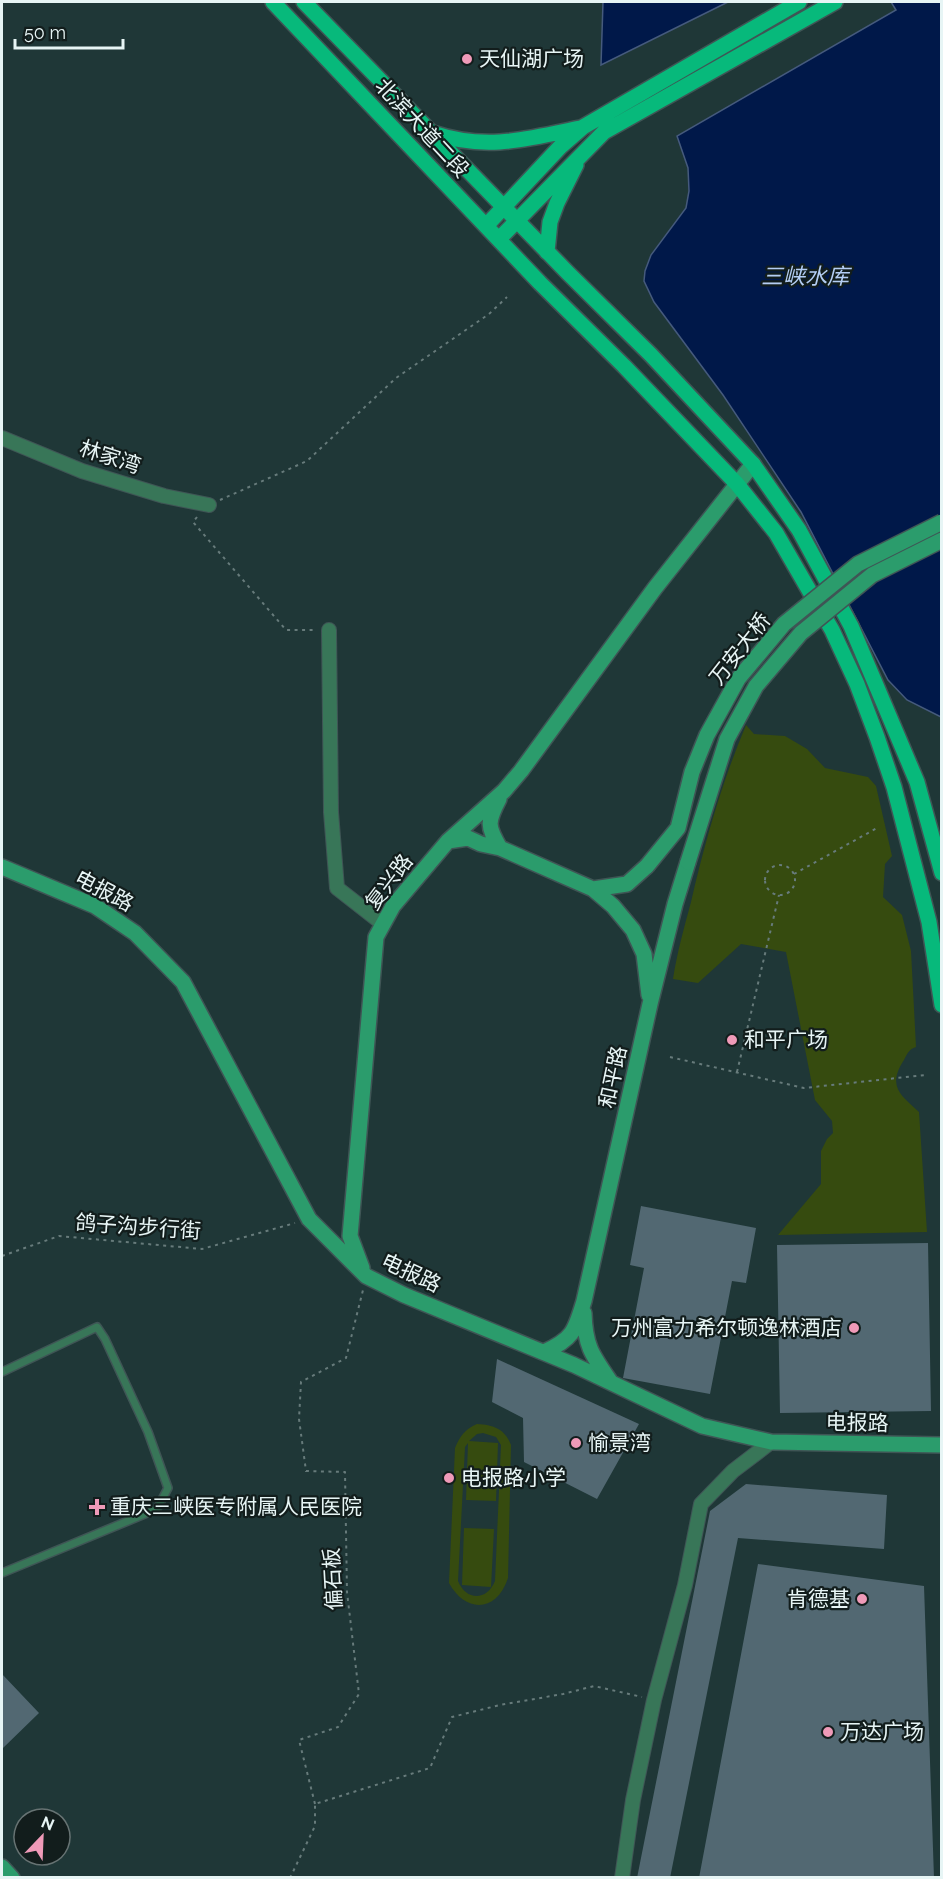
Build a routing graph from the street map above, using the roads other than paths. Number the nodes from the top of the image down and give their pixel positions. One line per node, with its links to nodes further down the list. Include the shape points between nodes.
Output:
1 (273, 2): 10 (main road, 北滨大道二段)
2 (304, 2): 6 (main road, 北滨大道二段)
3 (799, 2): 5 (main road)
4 (836, 2): 7 (main road, via 618,123)
5 (590, 123): 6 (main road, via 530,138 486,143 454,140); 8 (main road, via 560,147)
6 (430, 132): 8 (main road, 北滨大道二段)
7 (588, 145): 9 (main road); 12 (main road, via 557,203 550,222)
8 (504, 207): 9 (main road, 北滨大道二段); 10 (main road)
9 (517, 220): 11 (main road); 12 (main road, 北滨大道二段)
10 (486, 226): 11 (main road, 北滨大道二段)
11 (499, 239): 15 (main road, 北滨大道二段)
12 (548, 252): 14 (main road, 北滨大道二段)
13 (2, 438): 16 (street, 林家湾, via 82,471)
14 (753, 464): 15 (main road, 复兴路); 25 (main road, 北滨大道二段, bridge, via 799,530 851,626 916,782)
15 (737, 484): 20 (main road, 复兴路); 29 (main road, 北滨大道二段, bridge, via 776,533 832,630 857,684 894,787 929,922)
16 (209, 505)
17 (942, 522): 26 (main road, 万安大桥, bridge, via 858,564 784,624 738,679 707,735 692,772 678,828 627,884)
18 (942, 540): 23 (main road, 万安大桥, bridge, via 872,575 801,633 756,686 727,739)
19 (329, 630): 27 (street, via 331,812 337,888)
20 (504, 790): 21 (main road, 复兴路); 22 (main road, via 492,813 489,830)
21 (448, 841): 22 (main road, via 468,838); 27 (main road, 复兴路, via 393,906)
22 (500, 848): 26 (main road)
23 (688, 862): 28 (main road, 和平路)
24 (2, 867): 31 (main road, 电报路, via 95,906 135,933 183,982)
25 (942, 873)
26 (593, 889): 28 (main road, via 633,930 644,954)
27 (383, 924): 30 (main road, 复兴路, via 376,937)
28 (650, 1004): 33 (main road, 和平路)
29 (942, 1005)
30 (352, 1203): 31 (main road, via 346,1224 338,1230 327,1230); 32 (main road, 复兴路, via 350,1236)
31 (311, 1221): 32 (main road, 电报路)
32 (366, 1276): 34 (main road, 电报路)
33 (584, 1301): 34 (main road, 和平路, via 576,1328 562,1344); 36 (main road, 和平路, via 585,1334 593,1356)
34 (544, 1352): 36 (main road, 电报路)
35 (2, 1372): 39 (lane, via 97,1327 148,1432 168,1488 157,1509)
36 (612, 1383): 37 (main road, 电报路, via 702,1426)
37 (771, 1442): 38 (main road, 电报路); 42 (street, via 733,1471 701,1504 685,1585 654,1700)
38 (942, 1445)
39 (2, 1573)
40 (2, 1867): 41 (main road)
41 (12, 1878)
42 (622, 1878)

